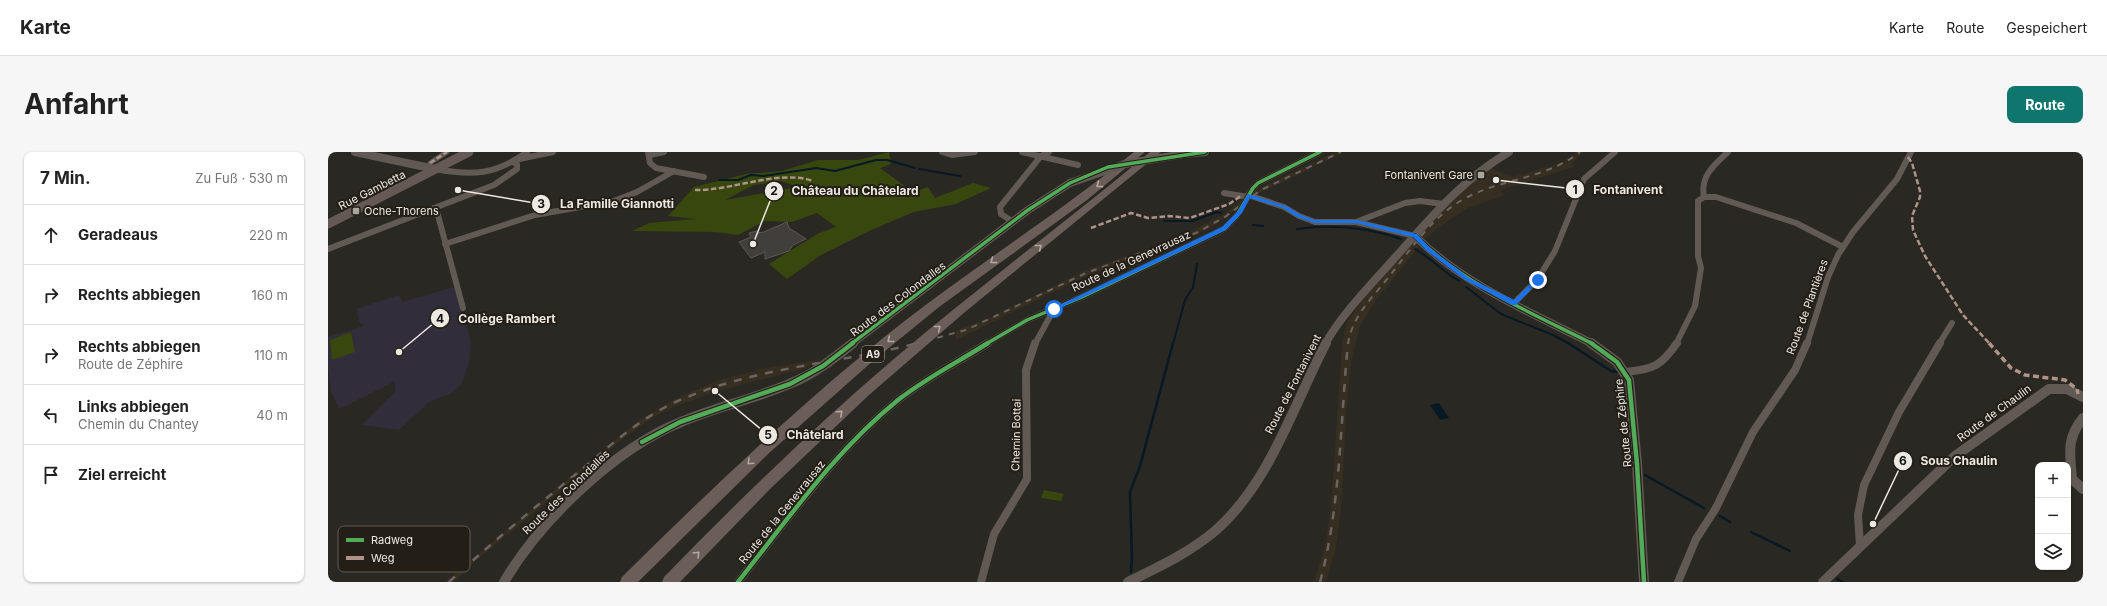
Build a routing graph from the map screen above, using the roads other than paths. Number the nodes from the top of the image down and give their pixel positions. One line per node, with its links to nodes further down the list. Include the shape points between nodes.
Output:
1 (355, 152): 23 (street)
2 (447, 152): 23 (street)
3 (469, 152): 23 (main road, Rue Gambetta)
4 (527, 152): 21 (street)
5 (553, 152): 21 (street)
6 (664, 152): 19 (street)
7 (975, 152): 18 (street, via 961,155)
8 (1022, 152): 20 (street)
9 (1050, 152): 20 (street)
10 (1140, 152): 48 (highway, A9, one-way to 48, via 947,295 873,354 751,461)
11 (1156, 152): 49 (highway, A9, one-way to 11, via 777,472 861,394 939,327)
12 (1205, 152): 31 (street, Route des Colondalles, bridge, via 1108,167 1070,183)
13 (1320, 152): 27 (street, Route de la Genevrausaz, via 1264,179 1252,188)
14 (1509, 152): 29 (street, Route de Fontanivent, via 1484,166)
15 (1615, 152): 38 (street, via 1584,179 1555,251 1538,280)
16 (1728, 152): 28 (street, via 1712,166 1702,182)
17 (1911, 152): 36 (street, Route de Plantières, via 1897,178)
18 (945, 153)
19 (649, 154): 24 (street, via 650,163 656,168)
20 (1041, 156): 22 (street); 31 (street, via 1000,207 1001,214)
21 (514, 161): 23 (street, via 490,172 473,175); 30 (street, via 517,169 504,179)
22 (1078, 165)
23 (433, 166): 33 (main road, Rue Gambetta)
24 (674, 171): 25 (street); 35 (street, via 637,192 614,201 535,215)
25 (704, 177)
26 (1224, 193): 27 (street)
27 (1248, 196): 32 (street, via 1284,207 1315,222); 40 (street, Route de la Genevrausaz, via 1240,212 1224,229)
28 (1704, 197): 36 (street, via 1716,197 1796,223); 42 (street, via 1698,201 1696,209 1701,268 1695,306 1680,339 1666,359 1648,370)
29 (1444, 204): 32 (street, via 1420,201 1405,203); 34 (street, Route de Fontanivent)
30 (436, 208): 35 (street); 37 (street)
31 (1013, 222): 47 (street, Route des Colondalles, via 823,366 790,384 680,422 642,442 612,462 520,554)
32 (1356, 222): 34 (street)
33 (328, 224)
34 (1415, 236): 38 (street, Route de Zéphire, via 1467,279); 52 (street, Route de Fontanivent, via 1357,300 1327,342 1295,410 1253,487 1216,530 1180,557)
35 (445, 244): 39 (street)
36 (1843, 247): 54 (street, Route de Plantières, via 1828,277 1809,340 1795,370 1753,432 1716,508 1696,539)
37 (328, 249)
38 (1514, 303): 42 (street, Route de Zéphire, via 1600,348)
39 (463, 308)
40 (1054, 309): 50 (street, Route de la Genevrausaz, via 1027,320 899,400 836,459); 51 (street, Chemin Bottai, via 1037,338 1026,370 1027,479 994,534)
41 (1952, 323): 46 (street, via 1893,425 1864,485 1858,514)
42 (1626, 372): 53 (street, Route de Zéphire, via 1629,380 1637,464)
43 (2083, 397): 46 (street, Route de Chaulin, via 2072,390 2058,387 2036,397 1955,456)
44 (2083, 418): 45 (street, via 2074,429 2069,448 2072,479)
45 (2083, 489)
46 (1860, 546): 55 (street, Route de Chaulin)
47 (504, 582)
48 (628, 582)
49 (670, 582)
50 (738, 582)
51 (981, 582)
52 (1128, 582)
53 (1644, 582)
54 (1678, 582)
55 (1823, 582)

